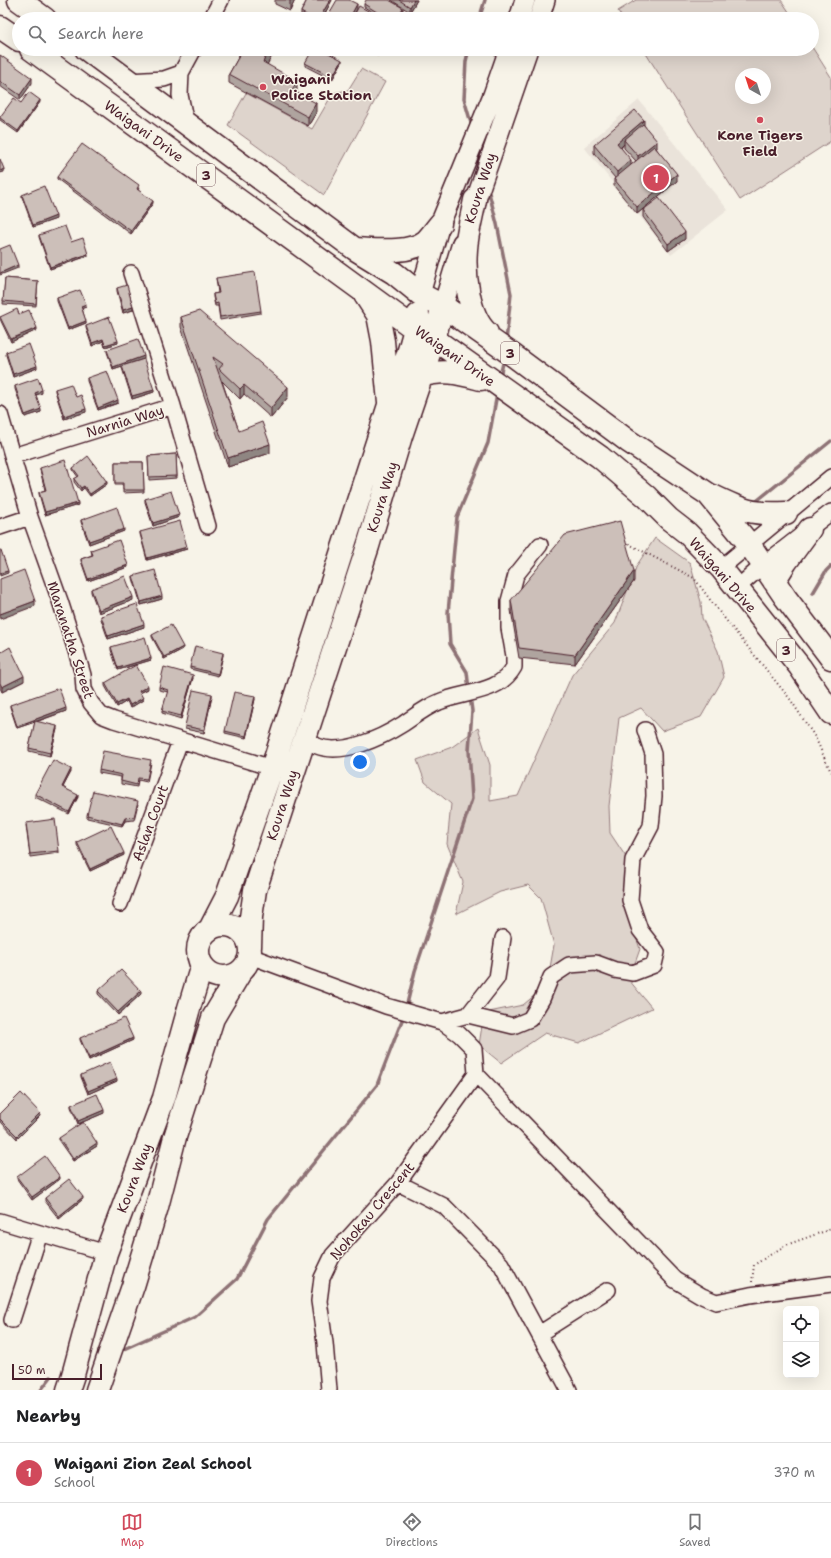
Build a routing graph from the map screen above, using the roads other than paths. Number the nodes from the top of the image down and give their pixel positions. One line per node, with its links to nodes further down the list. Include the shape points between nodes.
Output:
1 (20, 0): 5 (highway)
2 (221, 0): 6 (street)
3 (525, 0): 7 (main road)
4 (545, 0): 8 (main road)
5 (36, 12)
6 (215, 12)
7 (521, 12)
8 (541, 12)
9 (0, 27): 10 (highway)
10 (12, 35)
11 (41, 56): 23 (highway, Waigani Drive / 3)
12 (95, 56): 17 (highway, 3)
13 (190, 56): 16 (street)
14 (507, 56): 20 (main road, Koura Way)
15 (526, 56): 19 (main road, Koura Way)
16 (181, 73): 17 (street, via 164,79); 18 (street, via 180,95)
17 (128, 81): 18 (highway, 3)
18 (186, 123): 21 (highway, 3)
19 (475, 200): 25 (main road, Koura Way); 27 (highway, via 466,253 471,304 474,315 483,329)
20 (440, 224): 21 (highway, via 418,246 391,250); 24 (main road, Koura Way)
21 (355, 249): 24 (highway, 3, via 394,273)
22 (131, 273): 31 (street, Narnia Way)
23 (358, 286): 26 (highway, Waigani Drive / 3); 30 (highway, via 378,315)
24 (420, 294): 25 (highway, 3); 26 (highway, Koura Way)
25 (443, 306): 26 (highway, Koura Way); 27 (highway, 3)
26 (424, 334): 28 (highway, Koura Way); 29 (highway, Waigani Drive / 3); 30 (highway, Koura Way, via 404,367)
27 (514, 356): 35 (highway, 3, via 628,441)
28 (421, 376): 29 (highway, via 446,371 459,372); 50 (highway, Koura Way)
29 (492, 382): 44 (highway, Waigani Drive / 3, via 611,466 687,533)
30 (389, 405): 52 (highway, Koura Way)
31 (173, 406): 33 (street, Narnia Way); 39 (street)
32 (0, 414): 33 (street, Maranatha Street)
33 (13, 456): 38 (street, Maranatha Street)
34 (831, 477): 37 (street)
35 (708, 494): 37 (highway, via 752,513); 42 (highway, 3)
36 (831, 512): 41 (street)
37 (786, 513): 42 (street)
38 (30, 517): 40 (street); 51 (street, Maranatha Street, via 60,601 83,675 84,689 91,703 101,715)
39 (208, 526)
40 (0, 527)
41 (810, 529): 45 (highway, via 786,562)
42 (749, 544): 44 (street); 45 (highway, 3)
43 (540, 545): 50 (street, via 516,575 509,601 514,667 503,681 495,686 440,702 383,735 350,747 333,749 316,746)
44 (721, 568): 46 (highway, Waigani Drive / 3)
45 (769, 573): 46 (street); 47 (highway, 3)
46 (736, 589): 48 (highway, Waigani Drive / 3, via 800,668)
47 (831, 658)
48 (831, 714)
49 (645, 730): 58 (street, via 653,754 654,796 650,826 633,860 630,900 640,930 657,952 654,964 633,973 596,963 569,965 551,977 530,1019 513,1026)
50 (304, 737): 56 (highway, Koura Way, via 255,890)
51 (180, 741): 52 (street, Maranatha Street); 53 (street, Aslan Court)
52 (272, 768): 54 (highway, Koura Way, via 227,896)
53 (120, 904)
54 (210, 929): 56 (highway, via 226,924 242,932 248,938); 57 (highway, via 199,942)
55 (503, 938): 58 (street, via 497,978)
56 (247, 958): 57 (highway, via 233,975 224,977 216,976); 59 (street, via 386,1006); 70 (highway, Koura Way, via 213,1018 175,1137 133,1286)
57 (202, 966): 64 (highway, Koura Way, via 164,1098)
58 (468, 1015): 59 (street)
59 (442, 1022): 60 (street, via 459,1034 474,1050)
60 (476, 1074): 61 (street, Nohokau Crescent); 65 (street, via 675,1280 702,1296 716,1302)
61 (398, 1183): 68 (street, via 444,1206 501,1264); 71 (street, Nohokau Crescent, via 333,1255 322,1278 319,1301 326,1343)
62 (0, 1221): 63 (street)
63 (40, 1233): 64 (street); 67 (street)
64 (106, 1253): 69 (highway, Koura Way)
65 (831, 1284)
66 (608, 1290): 68 (street)
67 (12, 1320)
68 (540, 1334): 72 (street)
69 (68, 1390)
70 (97, 1390)
71 (329, 1390)
72 (569, 1390)

